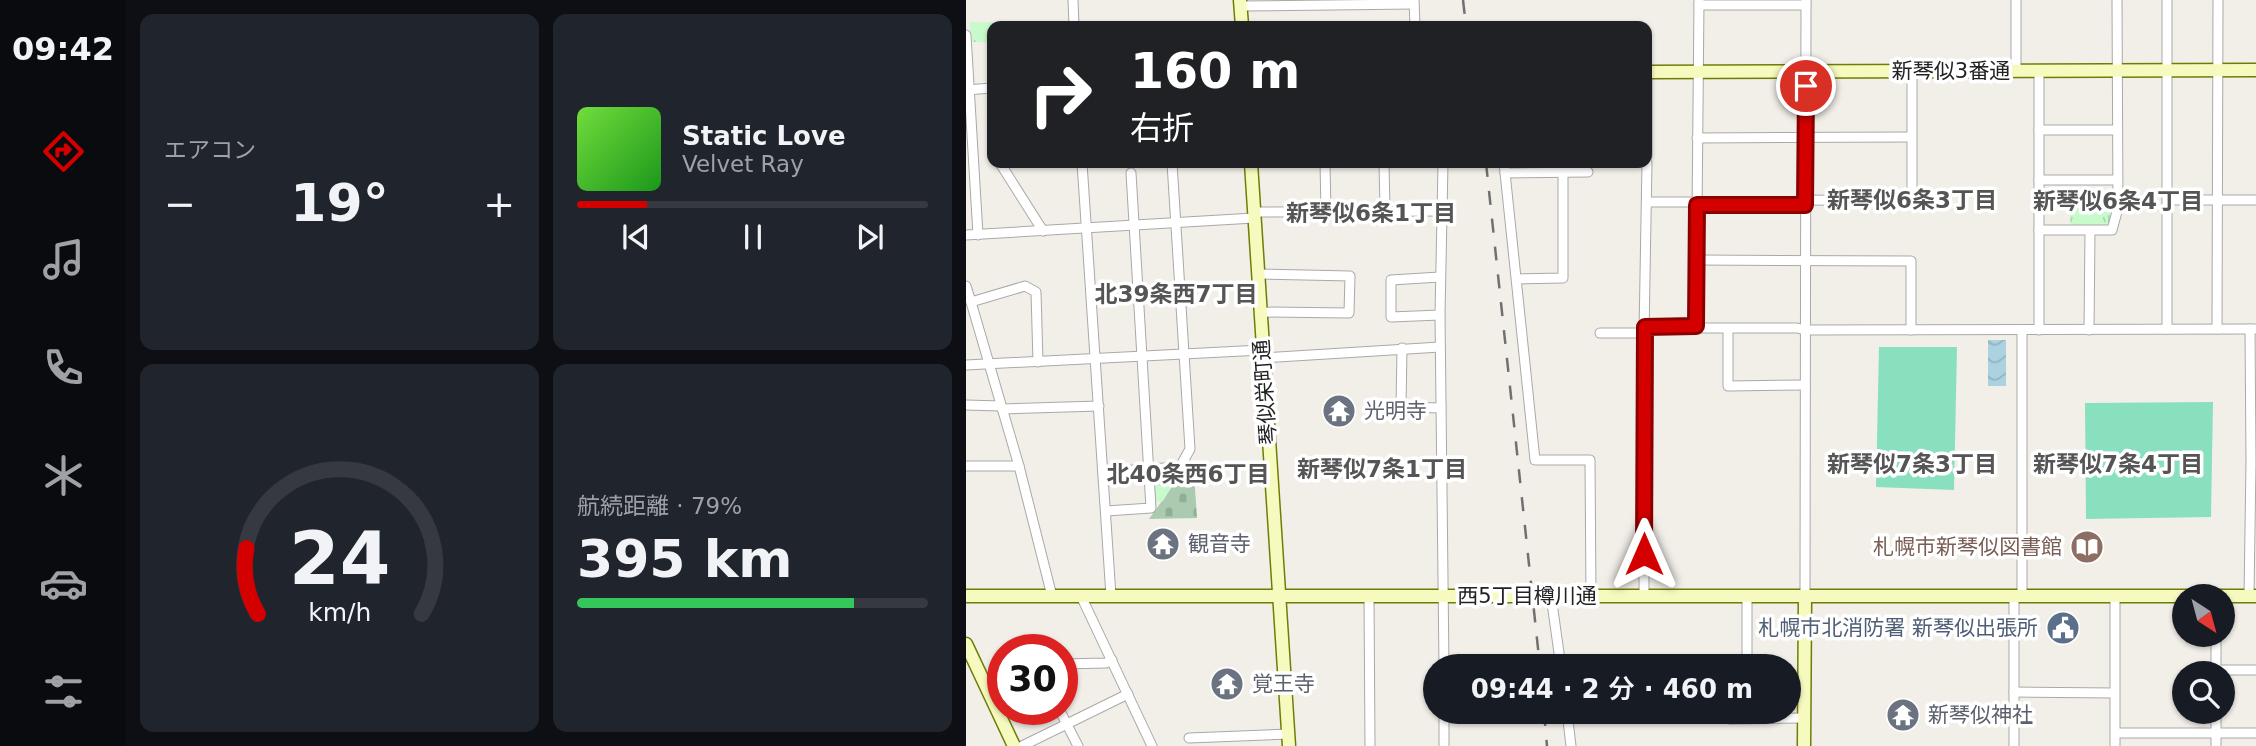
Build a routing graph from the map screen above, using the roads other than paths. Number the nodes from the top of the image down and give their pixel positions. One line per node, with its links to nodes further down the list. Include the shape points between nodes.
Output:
1 (1073, 0): 11 (street)
2 (2016, 0): 16 (street)
3 (2116, 0): 18 (street)
4 (2167, 0): 19 (street)
5 (2218, 0): 20 (street)
6 (1414, 2): 8 (street); 13 (street)
7 (1806, 2): 10 (street); 24 (street)
8 (1240, 3): 12 (main road)
9 (1699, 3): 10 (street); 23 (street)
10 (1755, 3)
11 (1074, 21)
12 (1242, 21)
13 (1415, 21)
14 (966, 35): 26 (street)
15 (1912, 71): 16 (main road, 新琴似3番通); 24 (main road, 新琴似3番通); 29 (street)
16 (2015, 71): 17 (main road, 新琴似3番通)
17 (2039, 71): 18 (main road, 新琴似3番通); 27 (street)
18 (2116, 71): 19 (main road, 新琴似3番通); 28 (street)
19 (2167, 71): 20 (main road, 新琴似3番通); 47 (street)
20 (2217, 71): 21 (main road, 新琴似3番通); 49 (street)
21 (2256, 71)
22 (1652, 72): 23 (main road, 新琴似3番通)
23 (1698, 72): 24 (main road, 新琴似3番通); 30 (street)
24 (1806, 72): 31 (street)
25 (987, 88): 26 (street)
26 (967, 90): 63 (street)
27 (2039, 130): 28 (street); 45 (street)
28 (2117, 130): 46 (street)
29 (1911, 137): 31 (street); 52 (street, via 1912,201)
30 (1698, 138): 31 (street); 51 (street)
31 (1805, 138): 52 (street)
32 (1003, 168): 61 (street)
33 (1082, 168): 59 (street)
34 (1172, 168): 57 (street)
35 (1251, 168): 56 (main road, 琴似栄町通)
36 (1325, 168): 54 (street)
37 (1384, 168): 53 (street)
38 (1443, 168): 55 (street)
39 (1504, 168): 43 (street)
40 (1647, 168): 50 (street)
41 (1588, 172): 44 (street)
42 (1130, 173): 58 (street)
43 (1505, 173): 44 (street); 69 (street)
44 (1563, 173): 69 (street, via 1563,278)
45 (2039, 180): 46 (street); 60 (street)
46 (2117, 180): 62 (street, via 2118,208 2112,230)
47 (2167, 200): 49 (street); 84 (street)
48 (2256, 200): 49 (street)
49 (2217, 201): 76 (street)
50 (1647, 202): 51 (street); 78 (street)
51 (1697, 203): 52 (street); 65 (street)
52 (1805, 203): 66 (street)
53 (1385, 210): 54 (street); 55 (street)
54 (1326, 211): 56 (street)
55 (1443, 211): 68 (street)
56 (1254, 215): 57 (street); 67 (main road, 琴似栄町通)
57 (1176, 223): 58 (street); 88 (street)
58 (1134, 225): 59 (street); 90 (street)
59 (1086, 228): 61 (street); 91 (street)
60 (2039, 230): 62 (street); 82 (street)
61 (1043, 231): 63 (street)
62 (2090, 231): 83 (street)
63 (978, 235): 64 (street)
64 (966, 236)
65 (1697, 260): 66 (street); 74 (street)
66 (1805, 261): 79 (street); 80 (street, via 1910,261)
67 (1258, 274): 72 (main road, 琴似栄町通); 72 (street, via 1350,276 1349,313)
68 (1440, 277): 73 (street); 73 (street, via 1391,280 1391,317)
69 (1517, 279): 114 (street, via 1535,460 1590,460)
70 (966, 286): 71 (street)
71 (971, 302): 92 (street, via 1025,286 1036,292); 93 (street)
72 (1260, 312): 89 (main road, 琴似栄町通)
73 (1440, 315): 86 (street)
74 (1696, 326): 75 (street); 78 (street)
75 (1728, 329): 79 (street); 95 (street, via 1728,386)
76 (2217, 329): 77 (street); 84 (street)
77 (2253, 329): 100 (street)
78 (1645, 330): 85 (street); 115 (street)
79 (1805, 330): 80 (street); 95 (street)
80 (1911, 330): 81 (street)
81 (2022, 330): 82 (street); 118 (street)
82 (2039, 330): 83 (street)
83 (2089, 330): 84 (street)
84 (2167, 330)
85 (1600, 333)
86 (1440, 347): 87 (street); 99 (street)
87 (1402, 348): 89 (street); 99 (street, via 1401,407)
88 (1183, 354): 89 (street); 90 (street); 103 (street, via 1190,449 1180,467)
89 (1263, 354): 110 (main road, 琴似栄町通)
90 (1142, 356): 91 (street); 103 (street)
91 (1095, 359): 92 (street); 97 (street)
92 (1038, 362): 93 (street)
93 (989, 364): 94 (street); 98 (street)
94 (966, 365)
95 (1805, 385): 117 (street)
96 (966, 405): 98 (street)
97 (1099, 406): 98 (street); 104 (street)
98 (1002, 407): 102 (street)
99 (1441, 408): 112 (street)
100 (2253, 462): 120 (street)
101 (966, 466): 102 (street)
102 (1019, 466): 107 (street)
103 (1149, 469): 104 (street); 105 (street, via 1151,508)
104 (1103, 472): 105 (street)
105 (1106, 512): 109 (street)
106 (966, 596): 107 (main road, 西5丁目樽川通)
107 (1052, 596): 108 (main road, 西5丁目樽川通)
108 (1081, 596): 109 (main road, 西5丁目樽川通); 126 (street)
109 (1111, 596): 110 (main road, 西5丁目樽川通)
110 (1279, 596): 111 (main road, 西5丁目樽川通); 146 (main road, 琴似栄町通)
111 (1369, 596): 112 (main road, 西5丁目樽川通); 151 (street)
112 (1444, 596): 113 (main road, 西5丁目樽川通); 123 (street)
113 (1550, 596): 114 (main road, 西5丁目樽川通); 124 (street)
114 (1591, 596): 115 (main road, 西5丁目樽川通)
115 (1644, 596): 116 (main road, 西5丁目樽川通)
116 (1747, 596): 117 (main road, 西5丁目樽川通); 125 (street)
117 (1805, 596): 118 (main road, 西5丁目樽川通); 135 (main road)
118 (2018, 596): 119 (main road, 西5丁目樽川通); 131 (street)
119 (2115, 596): 121 (main road, 西5丁目樽川通); 132 (street)
120 (2252, 596)
121 (2172, 597)
122 (966, 644): 130 (main road)
123 (1444, 654)
124 (1559, 654)
125 (1747, 654)
126 (1112, 660): 127 (street); 133 (street)
127 (1078, 664)
128 (2256, 670): 129 (street)
129 (2235, 671)
130 (986, 686): 147 (main road)
131 (2014, 692): 132 (street); 155 (street)
132 (2114, 693): 142 (street)
133 (1128, 694): 136 (street); 150 (street)
134 (1801, 718): 135 (street)
135 (1804, 718): 154 (main road)
136 (1078, 719)
137 (1444, 724): 152 (street)
138 (1568, 724): 153 (street)
139 (2216, 724): 143 (street)
140 (1065, 725): 148 (street)
141 (1068, 725): 149 (street)
142 (2116, 733): 143 (street); 156 (street)
143 (2216, 733): 144 (street); 157 (street)
144 (2256, 733)
145 (1189, 738): 146 (street)
146 (1288, 740)
147 (1014, 746)
148 (1022, 746)
149 (1078, 746)
150 (1152, 746)
151 (1370, 746)
152 (1444, 746)
153 (1571, 746)
154 (1804, 746)
155 (2014, 746)
156 (2115, 746)
157 (2216, 746)

